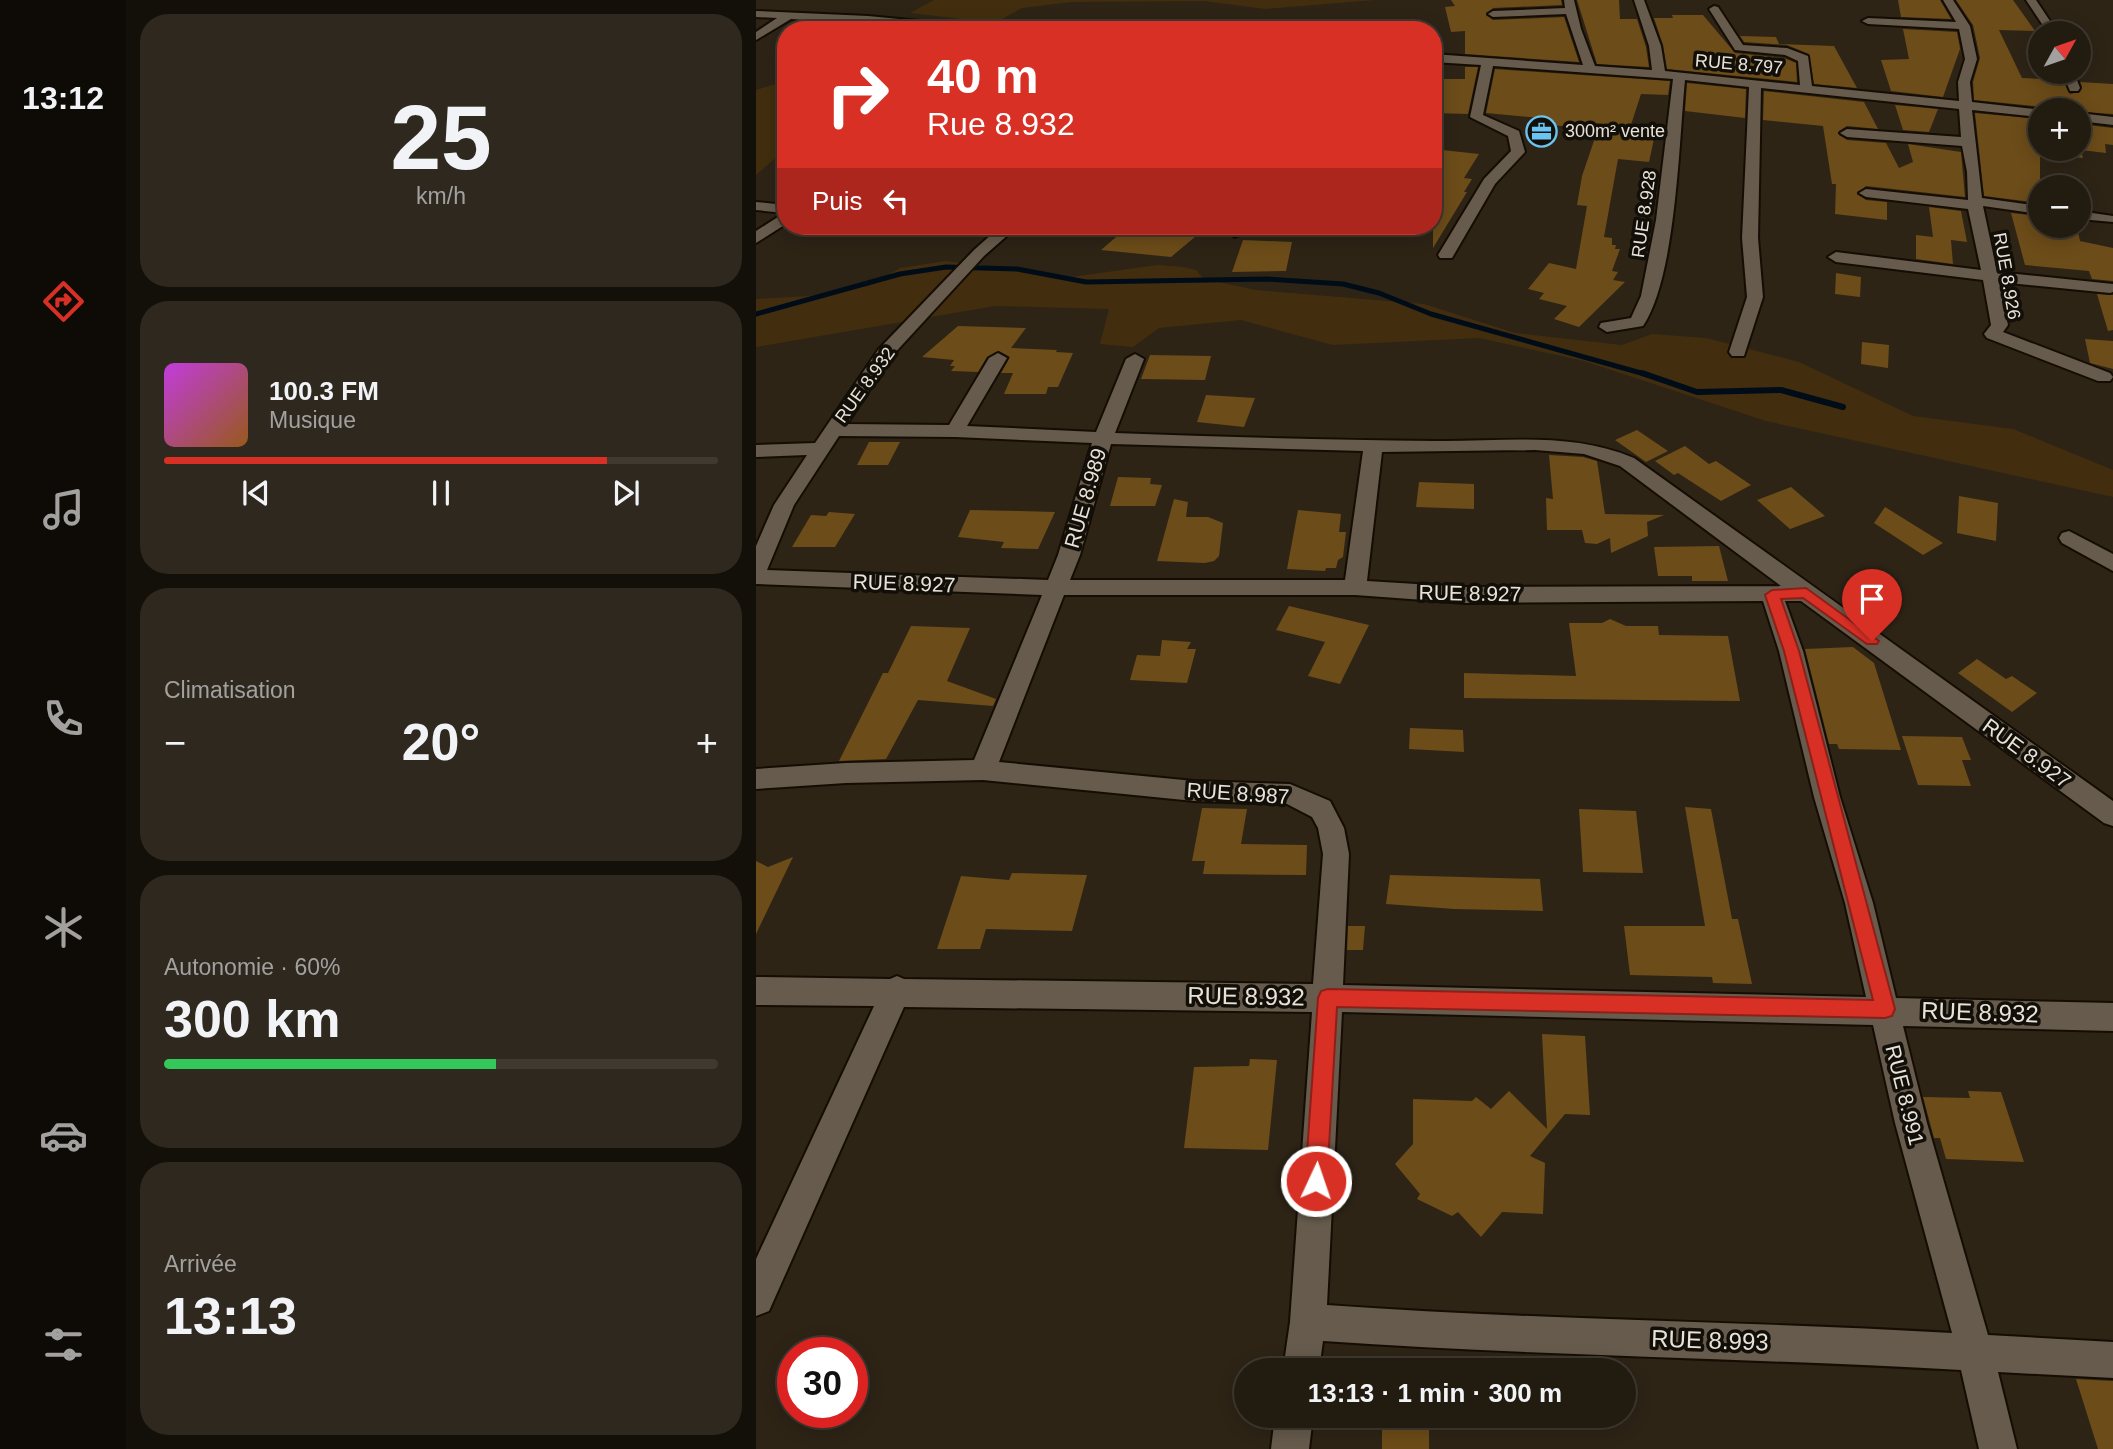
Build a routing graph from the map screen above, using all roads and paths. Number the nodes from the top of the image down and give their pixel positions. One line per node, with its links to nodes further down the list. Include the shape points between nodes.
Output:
1 (1639, 0): 21 (street)
2 (1948, 0): 16 (street)
3 (2031, 0): 14 (street)
4 (839, 5): 10 (street)
5 (1569, 5): 8 (street); 20 (street)
6 (1714, 9): 25 (street, via 1739,48 1787,52 1804,59)
7 (756, 14): 9 (street)
8 (1493, 14)
9 (789, 15): 10 (street); 11 (street)
10 (821, 16): 12 (street)
11 (780, 21)
12 (904, 21)
13 (1868, 21): 16 (street)
14 (2045, 21)
15 (777, 23): 17 (street)
16 (1964, 26): 27 (street, RUE 8.926, via 1971,58)
17 (756, 37)
18 (1442, 59): 19 (street, RUE 8.797)
19 (1488, 62): 20 (street, RUE 8.797); 43 (street, via 1476,117 1514,135 1518,152 1489,182)
20 (1590, 69): 21 (street, RUE 8.797)
21 (1659, 74): 22 (street, RUE 8.797)
22 (1679, 76): 23 (street, RUE 8.797); 47 (street, RUE 8.928, via 1665,224 1651,296 1636,322)
23 (1755, 84): 25 (street, RUE 8.797); 48 (street, via 1750,238 1755,297)
24 (2072, 84): 26 (street)
25 (1806, 88): 27 (street, RUE 8.797)
26 (2074, 88)
27 (1964, 105): 28 (street, RUE 8.797); 32 (street, RUE 8.926)
28 (2028, 112)
29 (2091, 118): 30 (street)
30 (2113, 121)
31 (1847, 133): 32 (street)
32 (1968, 142): 34 (street, RUE 8.926)
33 (1866, 193): 34 (street)
34 (1975, 203): 37 (street); 45 (street, RUE 8.926)
35 (756, 206): 36 (street)
36 (777, 208)
37 (2028, 209)
38 (2091, 217): 39 (street)
39 (2109, 219)
40 (777, 223): 42 (street)
41 (1000, 235): 52 (street, RUE 8.932, via 884,354)
42 (756, 238)
43 (1446, 255)
44 (1836, 257): 45 (street)
45 (1990, 276): 46 (street); 51 (street, RUE 8.926, via 2000,326 1993,334)
46 (2110, 288)
47 (1607, 327)
48 (1738, 352)
49 (998, 358): 53 (street)
50 (1135, 359): 54 (street)
51 (2104, 377)
52 (833, 430): 53 (street, RUE 8.989); 56 (street, RUE 8.932)
53 (955, 431): 54 (street, RUE 8.989)
54 (1103, 438): 55 (street); 62 (street, RUE 8.989)
55 (1373, 445): 63 (street); 64 (street, via 1543,445 1606,453 1627,463)
56 (823, 449): 57 (street); 60 (street, RUE 8.932, via 784,506)
57 (756, 451)
58 (2069, 538): 59 (street)
59 (2113, 564)
60 (756, 571)
61 (756, 577): 62 (street, RUE 8.927)
62 (1056, 588): 63 (street, RUE 8.927); 66 (street, RUE 8.989)
63 (1354, 589): 65 (street, RUE 8.927, via 1465,596)
64 (1806, 593): 65 (street, RUE 8.927); 68 (street, RUE 8.927)
65 (1772, 595): 72 (street, RUE 8.991, via 1791,651)
66 (983, 770): 67 (street, RUE 8.987); 71 (street, RUE 8.987, via 1194,791 1290,794 1321,809 1336,854)
67 (756, 779)
68 (2113, 815)
69 (897, 990): 70 (street, RUE 8.932); 71 (street, RUE 8.932); 74 (street)
70 (756, 991)
71 (1328, 998): 72 (street, RUE 8.932); 75 (street, RUE 8.987)
72 (1885, 1009): 73 (street, RUE 8.932); 76 (street, RUE 8.991, via 1937,1223)
73 (2113, 1017)
74 (756, 1298)
75 (1308, 1322): 76 (street, RUE 8.993, via 1481,1335); 77 (street, RUE 8.987)
76 (1975, 1352): 78 (street, RUE 8.993); 81 (street, RUE 8.991)
77 (1303, 1358)
78 (2113, 1360)
79 (1293, 1428): 80 (street)
80 (1290, 1449)
81 (1997, 1449)

